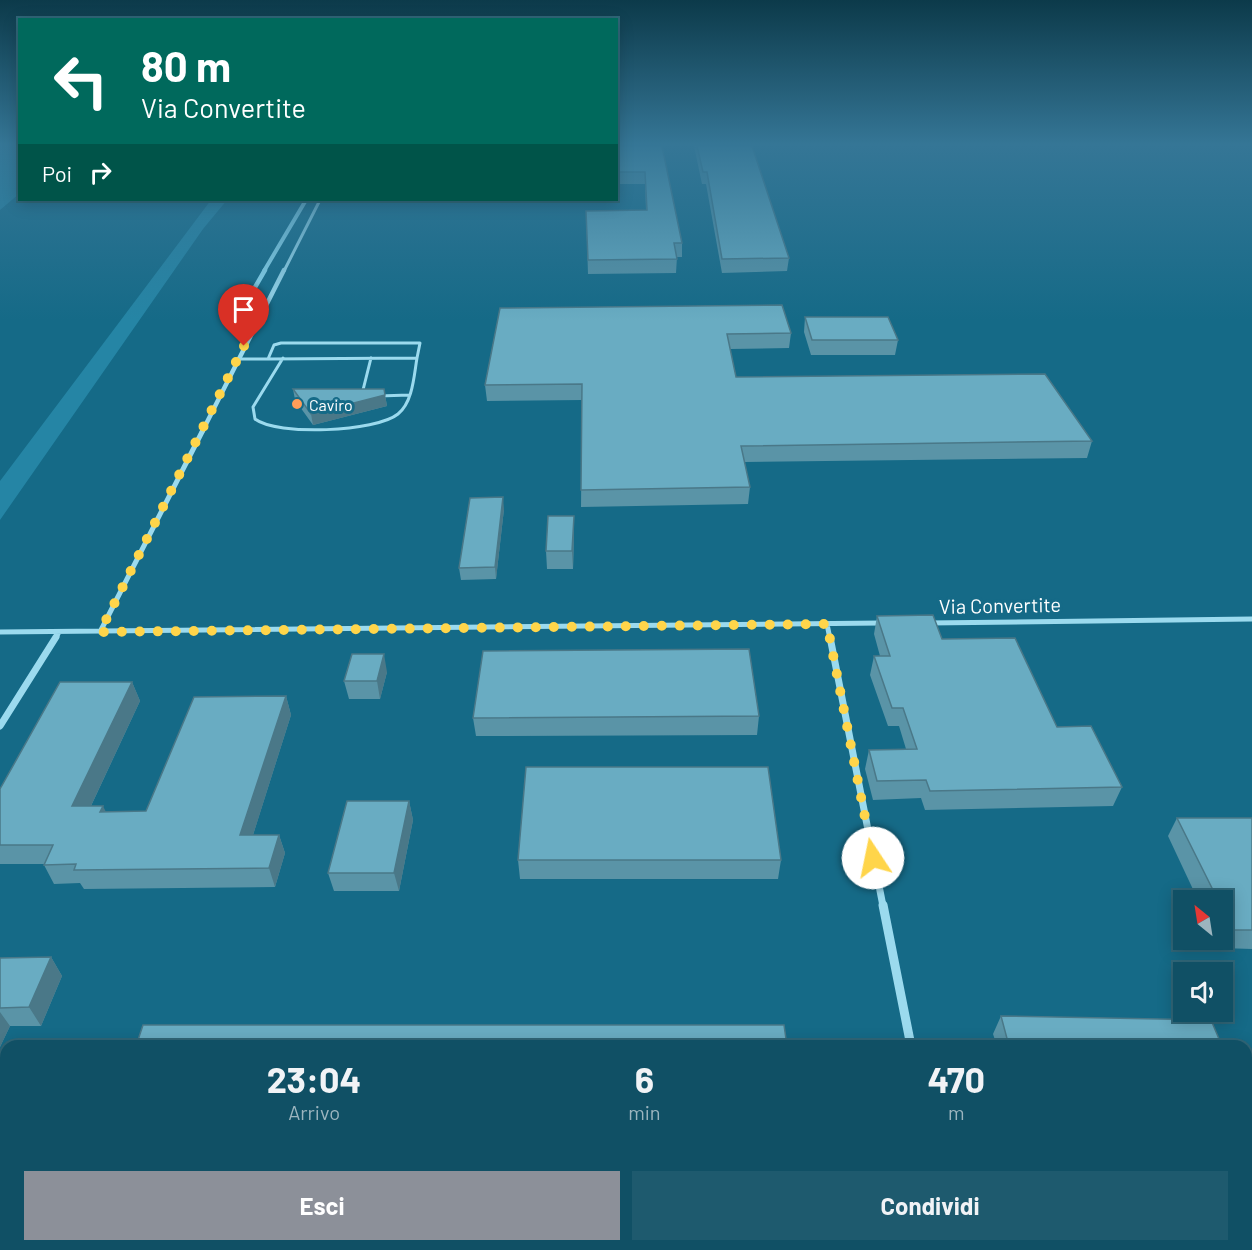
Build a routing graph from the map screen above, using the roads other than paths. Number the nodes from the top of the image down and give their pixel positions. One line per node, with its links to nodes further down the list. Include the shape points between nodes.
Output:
1 (318, 204): 5 (street)
2 (283, 358): 3 (lane); 6 (lane); 7 (lane, via 253,407 255,419 267,426 319,429 377,423 396,416)
3 (371, 358): 4 (lane); 7 (lane, via 361,394)
4 (417, 358): 6 (lane, via 420,343 412,341 281,343 274,345); 7 (lane)
5 (237, 359): 6 (lane); 14 (street)
6 (268, 359)
7 (409, 395)
8 (1252, 619): 10 (street, Via Convertite)
9 (886, 623): 11 (street)
10 (921, 623)
11 (827, 624): 14 (street); 16 (street)
12 (0, 632): 13 (street)
13 (59, 632): 14 (street); 15 (street)
14 (100, 632)
15 (0, 726)
16 (910, 1040)

